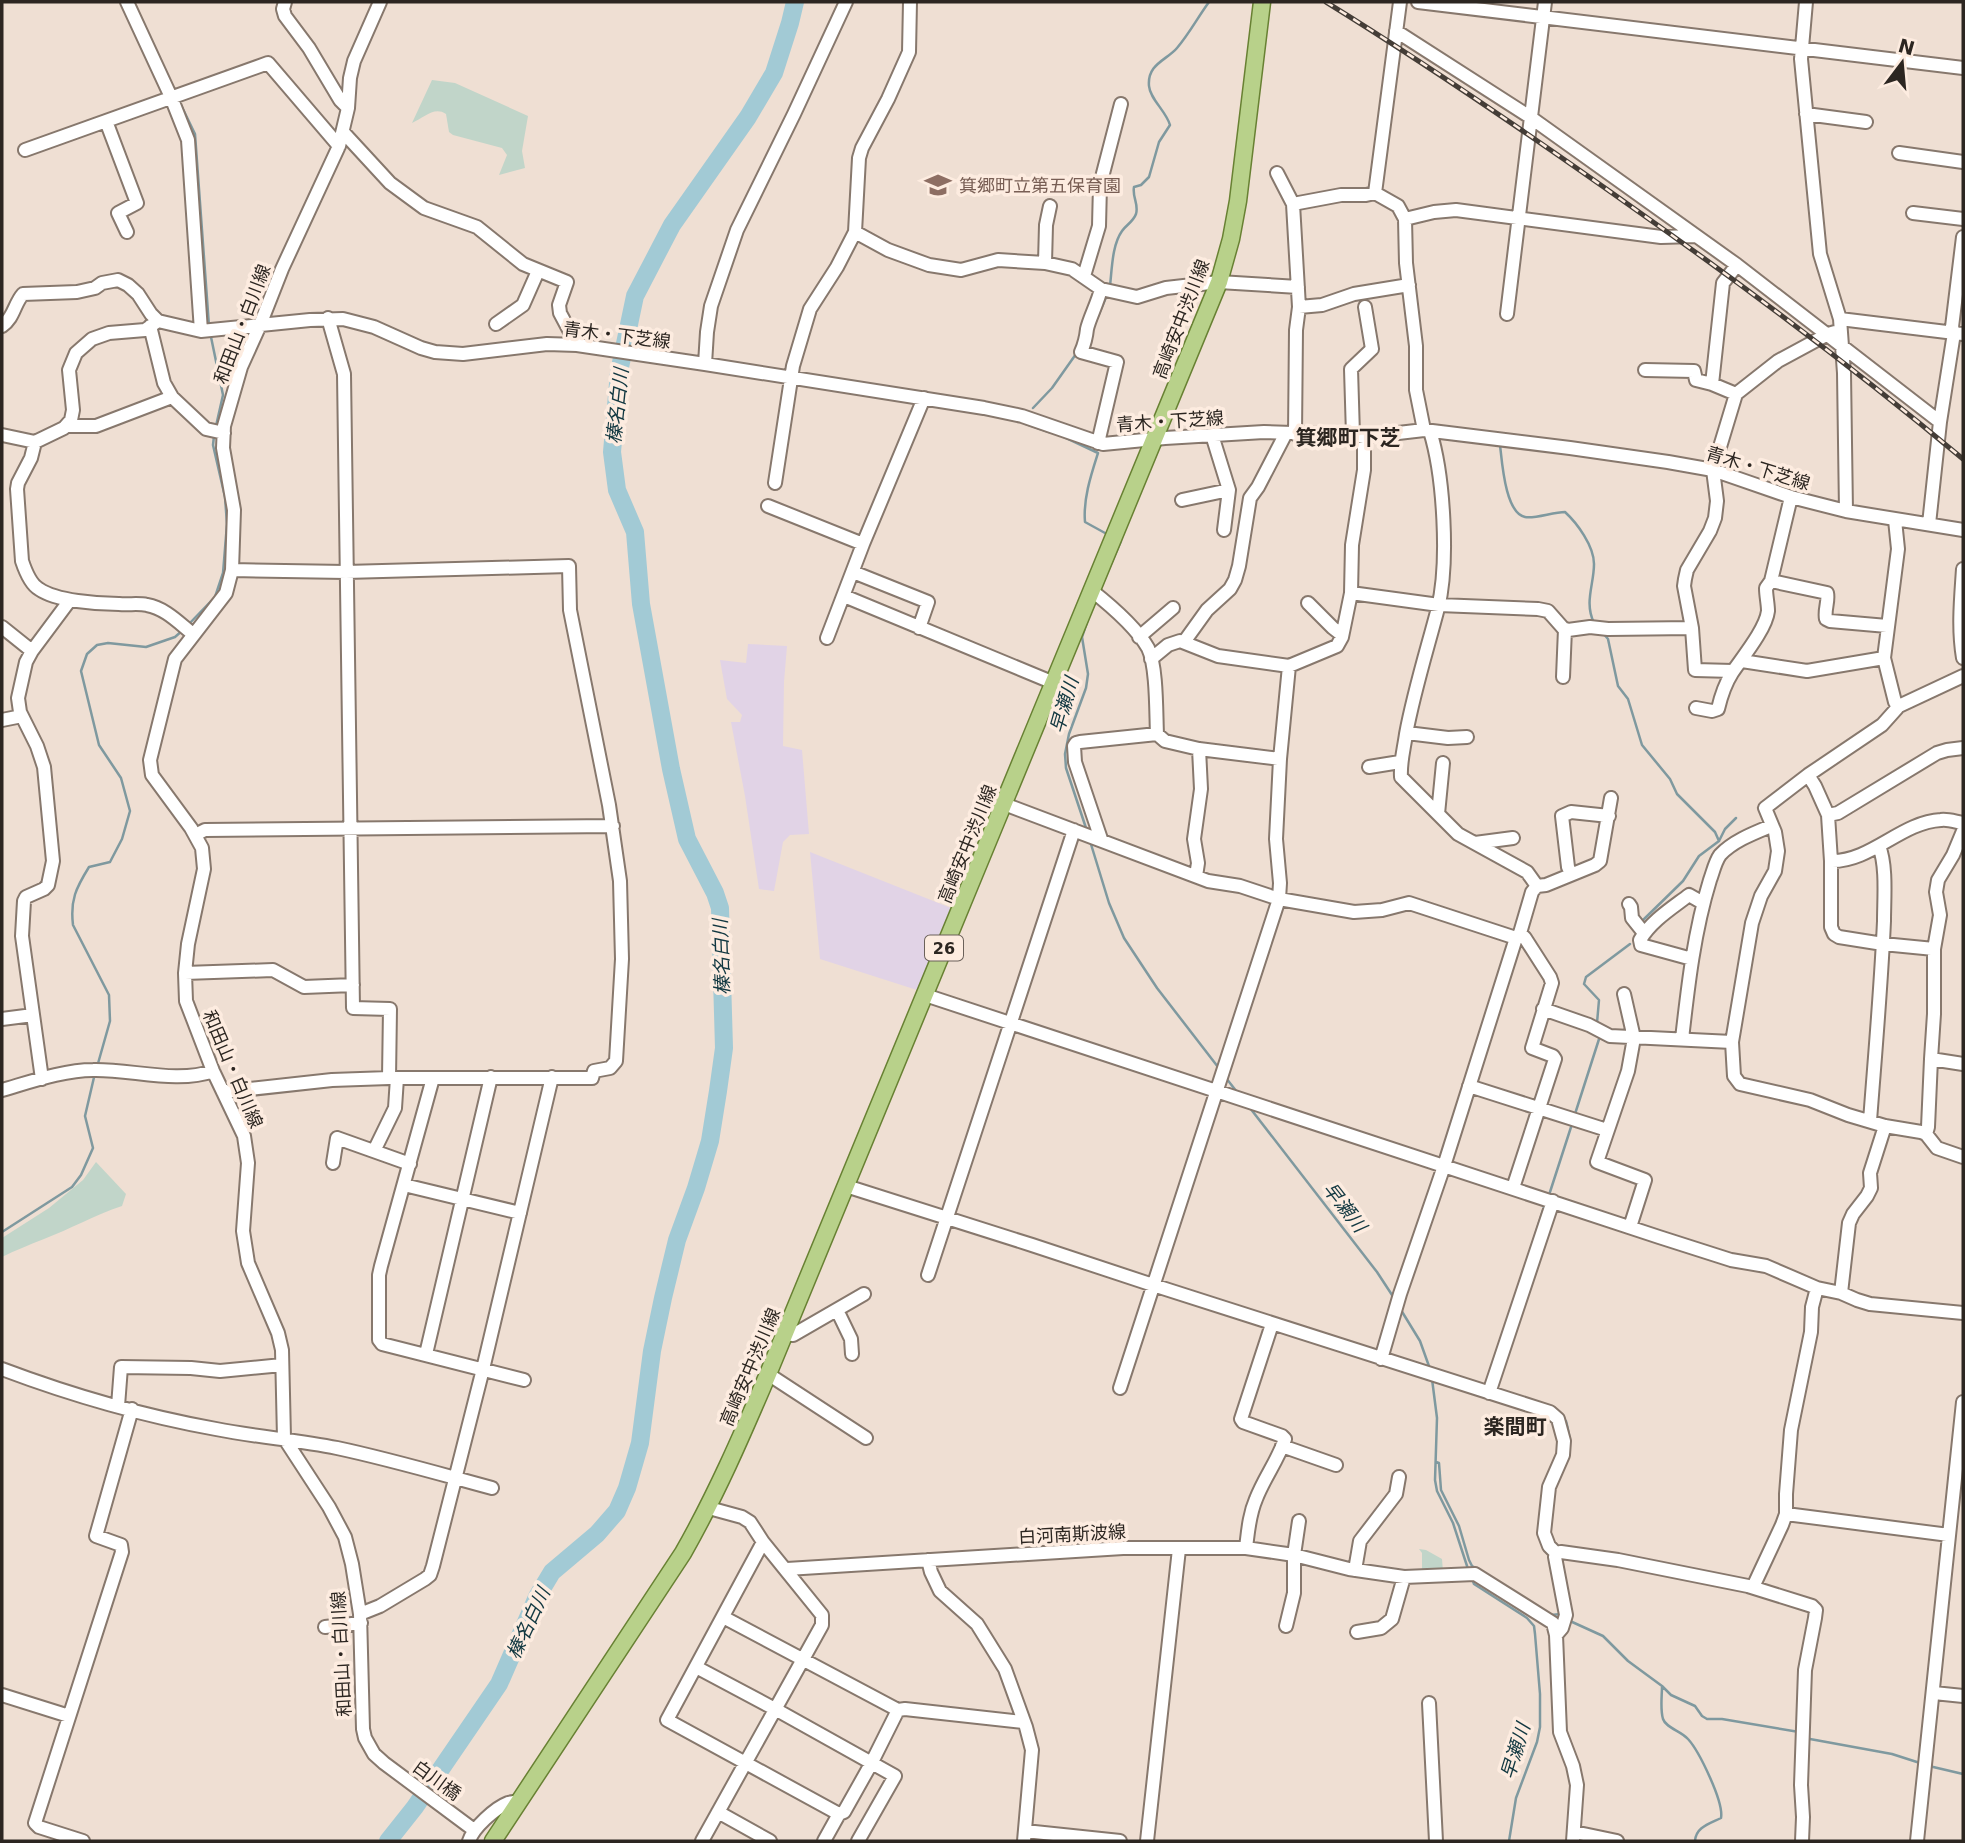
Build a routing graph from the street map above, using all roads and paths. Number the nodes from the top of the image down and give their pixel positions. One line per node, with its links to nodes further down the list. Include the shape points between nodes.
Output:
1 (127, 2): 15 (street)
2 (285, 2): 17 (street, via 285,16)
3 (380, 2): 17 (street, 和田山・白川線, via 354,61)
4 (846, 2): 59 (street, via 737,230 711,306)
5 (911, 2): 36 (street, via 909,52 859,159)
6 (1262, 2): 43 (main road, 高崎安中渋川線 / 26, via 1238,201)
7 (1400, 2): 12 (street)
8 (1419, 2): 11 (street)
9 (1545, 2): 11 (street)
10 (1805, 2): 13 (street)
11 (1543, 17): 13 (street); 19 (street)
12 (1396, 32): 19 (street); 28 (street)
13 (1801, 48): 14 (street); 18 (street)
14 (1963, 68)
15 (171, 97): 20 (street); 23 (street, via 268,63); 55 (street, via 188,140)
16 (1121, 104): 42 (street, via 1100,185 1099,226)
17 (348, 108): 22 (street, 和田山・白川線)
18 (1806, 114): 21 (street); 56 (street, via 1820,254)
19 (1530, 117): 33 (street); 37 (street)
20 (106, 121): 24 (street); 35 (street, via 137,203 118,213)
21 (1866, 122)
22 (343, 132): 23 (street, 和田山・白川線); 41 (street, via 390,183 424,208 477,227)
23 (339, 146): 53 (street, 和田山・白川線)
24 (25, 150)
25 (1899, 153): 26 (street)
26 (1963, 162)
27 (1276, 173): 29 (street)
28 (1375, 193): 29 (street); 32 (street, via 1398,206)
29 (1293, 204): 45 (street)
30 (1050, 206): 39 (street)
31 (1913, 213): 34 (street)
32 (1405, 219): 33 (street, via 1455,210); 44 (street)
33 (1519, 219): 37 (street, via 1661,237); 49 (street)
34 (1963, 219)
35 (127, 232)
36 (855, 232): 39 (street, via 888,250 950,270 999,260); 61 (street, via 810,309)
37 (1695, 236): 40 (street)
38 (1963, 237): 57 (street, via 1952,327)
39 (1045, 263): 42 (street)
40 (1737, 265): 56 (street); 62 (street, via 1723,283)
41 (538, 271): 52 (street, via 523,305); 58 (street, via 567,282 560,313)
42 (1084, 276): 46 (street)
43 (1219, 282): 45 (street); 46 (street, via 1166,288 1137,297); 74 (main road, 高崎安中渋川線 / 26)
44 (1409, 285): 47 (street); 68 (street, via 1416,390)
45 (1298, 287): 47 (street)
46 (1106, 290): 76 (street, via 1081,352 1117,362)
47 (1299, 307): 70 (street)
48 (1365, 307): 73 (street, via 1372,349 1351,369)
49 (1507, 314)
50 (328, 318): 53 (street, 青木・下芝線); 58 (street, 青木・下芝線, via 362,323 421,348 449,354); 91 (street, via 344,374)
51 (154, 323): 54 (street, via 138,294 115,280 77,292 23,294); 55 (street, 青木・下芝線); 64 (street, via 164,383); 67 (street, via 145,330 92,339 76,354 69,370 73,410)
52 (496, 324)
53 (260, 325): 55 (street, 青木・下芝線); 69 (street, 和田山・白川線)
54 (2, 326)
55 (201, 331)
56 (1837, 332): 57 (street); 63 (street, via 1778,361); 66 (street); 83 (street, via 1845,392)
57 (1958, 334): 66 (street)
58 (577, 345): 59 (street, 青木・下芝線)
59 (700, 363): 61 (street, 青木・下芝線)
60 (1645, 370): 62 (street, via 1694,371 1696,380)
61 (791, 377): 65 (street, 青木・下芝線); 78 (street)
62 (1712, 384): 63 (street)
63 (1736, 394): 77 (street)
64 (172, 397): 67 (street, via 96,426); 69 (street)
65 (924, 398): 76 (street, 青木・下芝線, via 1022,416); 88 (street)
66 (1940, 422): 85 (street)
67 (68, 426): 75 (street)
68 (1427, 431): 73 (street, 青木・下芝線); 77 (street, 青木・下芝線); 99 (street, via 1436,450 1445,542)
69 (218, 432): 90 (street, 和田山・白川線, via 234,510)
70 (1291, 433): 72 (street, 青木・下芝線); 73 (street, 青木・下芝線); 111 (street, via 1250,498 1236,580)
71 (2, 435): 75 (street)
72 (1212, 435): 74 (street, 青木・下芝線); 79 (street)
73 (1358, 436): 95 (street, via 1364,470 1352,545)
74 (1154, 439): 76 (street, 青木・下芝線); 94 (main road, 高崎安中渋川線 / 26)
75 (36, 442): 97 (street, via 17,489 22,561 36,587)
76 (1098, 443)
77 (1713, 470): 80 (street, 青木・下芝線); 105 (street, via 1715,517 1687,570 1684,586)
78 (775, 483)
79 (1229, 490): 81 (street); 86 (street)
80 (1791, 497): 83 (street, 青木・下芝線); 93 (street)
81 (1182, 500)
82 (768, 506): 88 (street)
83 (1846, 511): 84 (street, 青木・下芝線)
84 (1895, 520): 85 (street, 青木・下芝線); 102 (street, via 1898,550)
85 (1929, 524): 87 (street, 青木・下芝線)
86 (1224, 530)
87 (1963, 530)
88 (863, 544): 92 (street)
89 (1963, 569): 100 (street)
90 (232, 570): 91 (street); 106 (street, 和田山・白川線, via 226,593)
91 (346, 572): 141 (street, via 569,566 570,610); 143 (street)
92 (853, 572): 96 (street); 104 (street, via 928,602)
93 (1771, 581): 102 (street, via 1826,593 1829,621); 117 (street, via 1766,589 1766,620)
94 (1091, 590): 110 (street, via 1115,609); 120 (main road, 高崎安中渋川線 / 26)
95 (1351, 593): 99 (street); 108 (street)
96 (844, 596): 104 (street); 109 (street)
97 (70, 600): 106 (street, via 149,605); 112 (street)
98 (1308, 603): 108 (street)
99 (1439, 605): 107 (street, via 1538,609 1548,611); 125 (street)
100 (1962, 605): 114 (street)
101 (1173, 608): 110 (street)
102 (1887, 626): 113 (street)
103 (2, 627): 112 (street)
104 (919, 628): 120 (street)
105 (1692, 628): 107 (street); 117 (street, via 1695,670)
106 (188, 629): 146 (street, 和田山・白川線, via 175,659 150,760 152,775)
107 (1565, 629): 119 (street)
108 (1342, 635): 116 (street, via 1337,646)
109 (827, 638)
110 (1139, 638): 115 (street)
111 (1184, 642): 115 (street, via 1168,645); 116 (street, via 1218,656)
112 (32, 651): 123 (street, via 18,698)
113 (1884, 658): 117 (street, via 1807,671); 121 (street)
114 (1963, 658)
115 (1151, 659): 126 (street)
116 (1289, 666): 130 (street)
117 (1738, 666): 122 (street, via 1718,709)
118 (1963, 676): 121 (street)
119 (1563, 677)
120 (1054, 683): 136 (main road, 高崎安中渋川線 / 26)
121 (1899, 706): 134 (street, via 1882,725)
122 (1696, 708)
123 (22, 716): 124 (street); 168 (street, via 44,767 53,862 48,885 26,897 23,907 22,936)
124 (2, 720)
125 (1406, 733): 127 (street); 131 (street)
126 (1157, 734): 129 (street, via 1165,741); 148 (street, via 1074,746)
127 (1466, 737)
128 (1963, 748): 138 (street, via 1937,753)
129 (1199, 750): 130 (street); 153 (street)
130 (1280, 759): 155 (street)
131 (1401, 762): 133 (street); 137 (street, via 1401,777)
132 (1443, 763): 137 (street)
133 (1369, 767)
134 (1808, 775): 138 (street); 142 (street, via 1765,808)
135 (1611, 798): 139 (street)
136 (1004, 804): 144 (street); 166 (main road, 高崎安中渋川線 / 26)
137 (1438, 814): 149 (street)
138 (1828, 815): 151 (street)
139 (1609, 816): 152 (street, via 1600,861); 152 (street, via 1571,812 1562,816)
140 (1963, 823): 150 (street, via 1930,822)
141 (613, 826): 143 (street); 178 (street, via 622,959 616,1061 610,1068 594,1071 592,1078)
142 (1772, 826): 157 (street, via 1747,836 1720,856); 173 (street, via 1778,851 1775,871 1752,923)
143 (351, 828): 146 (street, via 205,830); 164 (street)
144 (1077, 831): 148 (street); 170 (street)
145 (1963, 831): 161 (street, via 1938,880 1940,915)
146 (195, 835): 163 (street, 和田山・白川線, via 204,869)
147 (1513, 838): 149 (street)
148 (1098, 839): 153 (street)
149 (1474, 843): 154 (street, via 1527,872)
150 (1879, 846): 151 (street); 160 (street, via 1885,893)
151 (1831, 861): 160 (street, via 1832,930 1839,937)
152 (1571, 874): 154 (street)
153 (1196, 876): 155 (street)
154 (1537, 886): 159 (street)
155 (1279, 899): 159 (street, via 1354,912 1409,903); 183 (street)
156 (1629, 904): 158 (street, via 1632,918)
157 (1703, 904): 158 (street, via 1689,895); 162 (street)
158 (1644, 933): 162 (street, via 1641,945)
159 (1518, 936): 167 (street, via 1525,938 1552,983); 182 (street)
160 (1883, 944): 161 (street); 187 (street)
161 (1934, 949): 174 (street)
162 (1692, 959): 172 (street)
163 (185, 973): 164 (street, via 274,970 304,987); 176 (street, 和田山・白川線, via 186,1001)
164 (353, 985): 179 (street, via 353,1008 390,1009)
165 (1623, 994): 171 (street)
166 (925, 995): 170 (street); 197 (main road, 高崎安中渋川線 / 26)
167 (1543, 1009): 171 (street, via 1610,1036); 186 (street, via 1532,1048 1555,1059)
168 (33, 1015): 169 (street); 181 (street)
169 (2, 1019)
170 (1010, 1023): 183 (street); 202 (street)
171 (1634, 1038): 172 (street); 189 (street, via 1628,1072)
172 (1682, 1039): 173 (street)
173 (1732, 1042): 187 (street, via 1734,1076 1740,1084 1810,1100)
174 (1931, 1059): 175 (street); 190 (street)
175 (1963, 1064)
176 (213, 1071): 181 (street, via 187,1076 91,1070); 185 (street, 和田山・白川線)
177 (491, 1077): 178 (street); 180 (street); 199 (street)
178 (552, 1077): 201 (street)
179 (393, 1078): 180 (street); 185 (street); 191 (street, via 395,1108)
180 (433, 1078): 194 (street)
181 (42, 1079): 184 (street)
182 (1469, 1086): 186 (street); 195 (street)
183 (1218, 1088): 195 (street); 205 (street)
184 (2, 1090)
185 (223, 1092): 216 (street, 和田山・白川線, via 244,1136 248,1163 243,1231 248,1263 278,1333)
186 (1539, 1108): 189 (street); 198 (street)
187 (1870, 1121): 188 (street)
188 (1885, 1126): 190 (street); 207 (street, via 1870,1173 1871,1188 1849,1223)
189 (1607, 1130): 203 (street, via 1597,1163 1644,1180)
190 (1926, 1134): 192 (street, via 1937,1148)
191 (374, 1151): 193 (street, via 337,1138); 194 (street)
192 (1963, 1157)
193 (333, 1163)
194 (410, 1164): 196 (street)
195 (1444, 1166): 198 (street); 215 (street)
196 (404, 1185): 199 (street); 213 (street, via 379,1275 379,1340)
197 (846, 1186): 202 (street); 212 (main road, 高崎安中渋川線 / 26)
198 (1514, 1188): 200 (street)
199 (463, 1199): 201 (street); 213 (street)
200 (1553, 1201): 203 (street); 222 (street)
201 (520, 1213): 218 (street)
202 (947, 1219): 204 (street); 205 (street)
203 (1630, 1227): 206 (street, via 1731,1260 1766,1266)
204 (928, 1275)
205 (1153, 1285): 211 (street); 221 (street)
206 (1817, 1288): 207 (street); 234 (street, via 1791,1430)
207 (1841, 1293): 210 (street, via 1870,1304)
208 (864, 1294): 209 (street)
209 (837, 1310): 212 (street, via 793,1335); 214 (street, via 851,1339)
210 (1963, 1313)
211 (1272, 1324): 215 (street); 228 (street, via 1241,1419 1282,1436)
212 (785, 1334): 219 (main road, 高崎安中渋川線 / 26)
213 (426, 1354): 218 (street)
214 (852, 1354)
215 (1381, 1359): 222 (street)
216 (282, 1365): 224 (street, via 220,1371 121,1367); 226 (street, 和田山・白川線)
217 (2, 1369): 224 (street)
218 (483, 1369): 220 (street); 231 (street)
219 (768, 1374): 227 (street); 233 (main road, 高崎安中渋川線 / 26)
220 (524, 1380)
221 (1120, 1388)
222 (1489, 1393): 240 (street, via 1550,1412 1561,1425 1564,1448 1549,1488 1544,1533)
223 (1963, 1402): 236 (street)
224 (118, 1406): 225 (street)
225 (132, 1409): 226 (street, via 217,1429); 261 (street, via 96,1536 121,1545 122,1552)
226 (284, 1438): 231 (street); 248 (street, 和田山・白川線, via 345,1537)
227 (866, 1438)
228 (1282, 1446): 229 (street); 238 (street, via 1256,1498)
229 (1336, 1465)
230 (1399, 1477): 244 (street, via 1396,1494 1360,1541)
231 (456, 1478): 232 (street); 248 (street, via 430,1575)
232 (492, 1488)
233 (709, 1508): 237 (street, via 750,1522); 266 (main road, 高崎安中渋川線 / 26)
234 (1786, 1514): 236 (street); 246 (street)
235 (1299, 1521): 241 (street)
236 (1950, 1535): 255 (street)
237 (763, 1542): 243 (street); 247 (street)
238 (1246, 1548): 239 (street, 白河南斯波線); 241 (street, 白河南斯波線)
239 (1179, 1549): 242 (street, 白河南斯波線); 279 (street)
240 (1556, 1553): 246 (street, via 1618,1560); 252 (street, via 1566,1615)
241 (1294, 1555): 244 (street, 白河南斯波線); 249 (street, via 1294,1594)
242 (928, 1560): 243 (street, 白河南斯波線); 262 (street, via 940,1591 977,1624 1005,1668)
243 (787, 1569): 253 (street, via 823,1619)
244 (1355, 1570): 245 (street, 白河南斯波線)
245 (1404, 1577): 251 (street, via 1392,1619 1381,1628); 252 (street, 白河南斯波線, via 1475,1574 1549,1619)
246 (1753, 1587): 282 (street, via 1806,1603 1816,1611 1805,1670)
247 (723, 1616): 253 (street); 254 (street)
248 (360, 1619): 250 (street); 265 (street, 和田山・白川線, via 363,1729 374,1754)
249 (1286, 1626)
250 (325, 1627)
251 (1357, 1632)
252 (1556, 1635): 271 (street, via 1560,1732 1577,1784)
253 (803, 1660): 259 (street); 260 (street)
254 (696, 1667): 259 (street); 263 (street, via 667,1720)
255 (1934, 1693): 257 (street); 283 (street)
256 (2, 1695): 261 (street)
257 (1963, 1696)
258 (1429, 1703): 280 (street)
259 (775, 1709): 263 (street); 264 (street)
260 (898, 1710): 262 (street); 264 (street)
261 (69, 1716): 272 (street, via 35,1823)
262 (1023, 1722): 270 (street, via 1032,1749)
263 (745, 1763): 267 (street); 268 (street)
264 (871, 1764): 268 (street); 277 (street, via 895,1776)
265 (388, 1766): 269 (street, 白川橋)
266 (520, 1801): 269 (street, via 507,1803); 273 (main road, 高崎安中渋川線 / 26)
267 (718, 1812): 274 (street); 275 (street)
268 (839, 1814): 276 (street)
269 (470, 1831)
270 (1024, 1836): 278 (street)
271 (1573, 1837): 281 (street)
272 (83, 1841)
273 (493, 1841)
274 (702, 1841)
275 (770, 1841)
276 (824, 1841)
277 (858, 1841)
278 (1120, 1841)
279 (1147, 1841)
280 (1436, 1841)
281 (1617, 1841)
282 (1802, 1841)
283 (1917, 1841)

